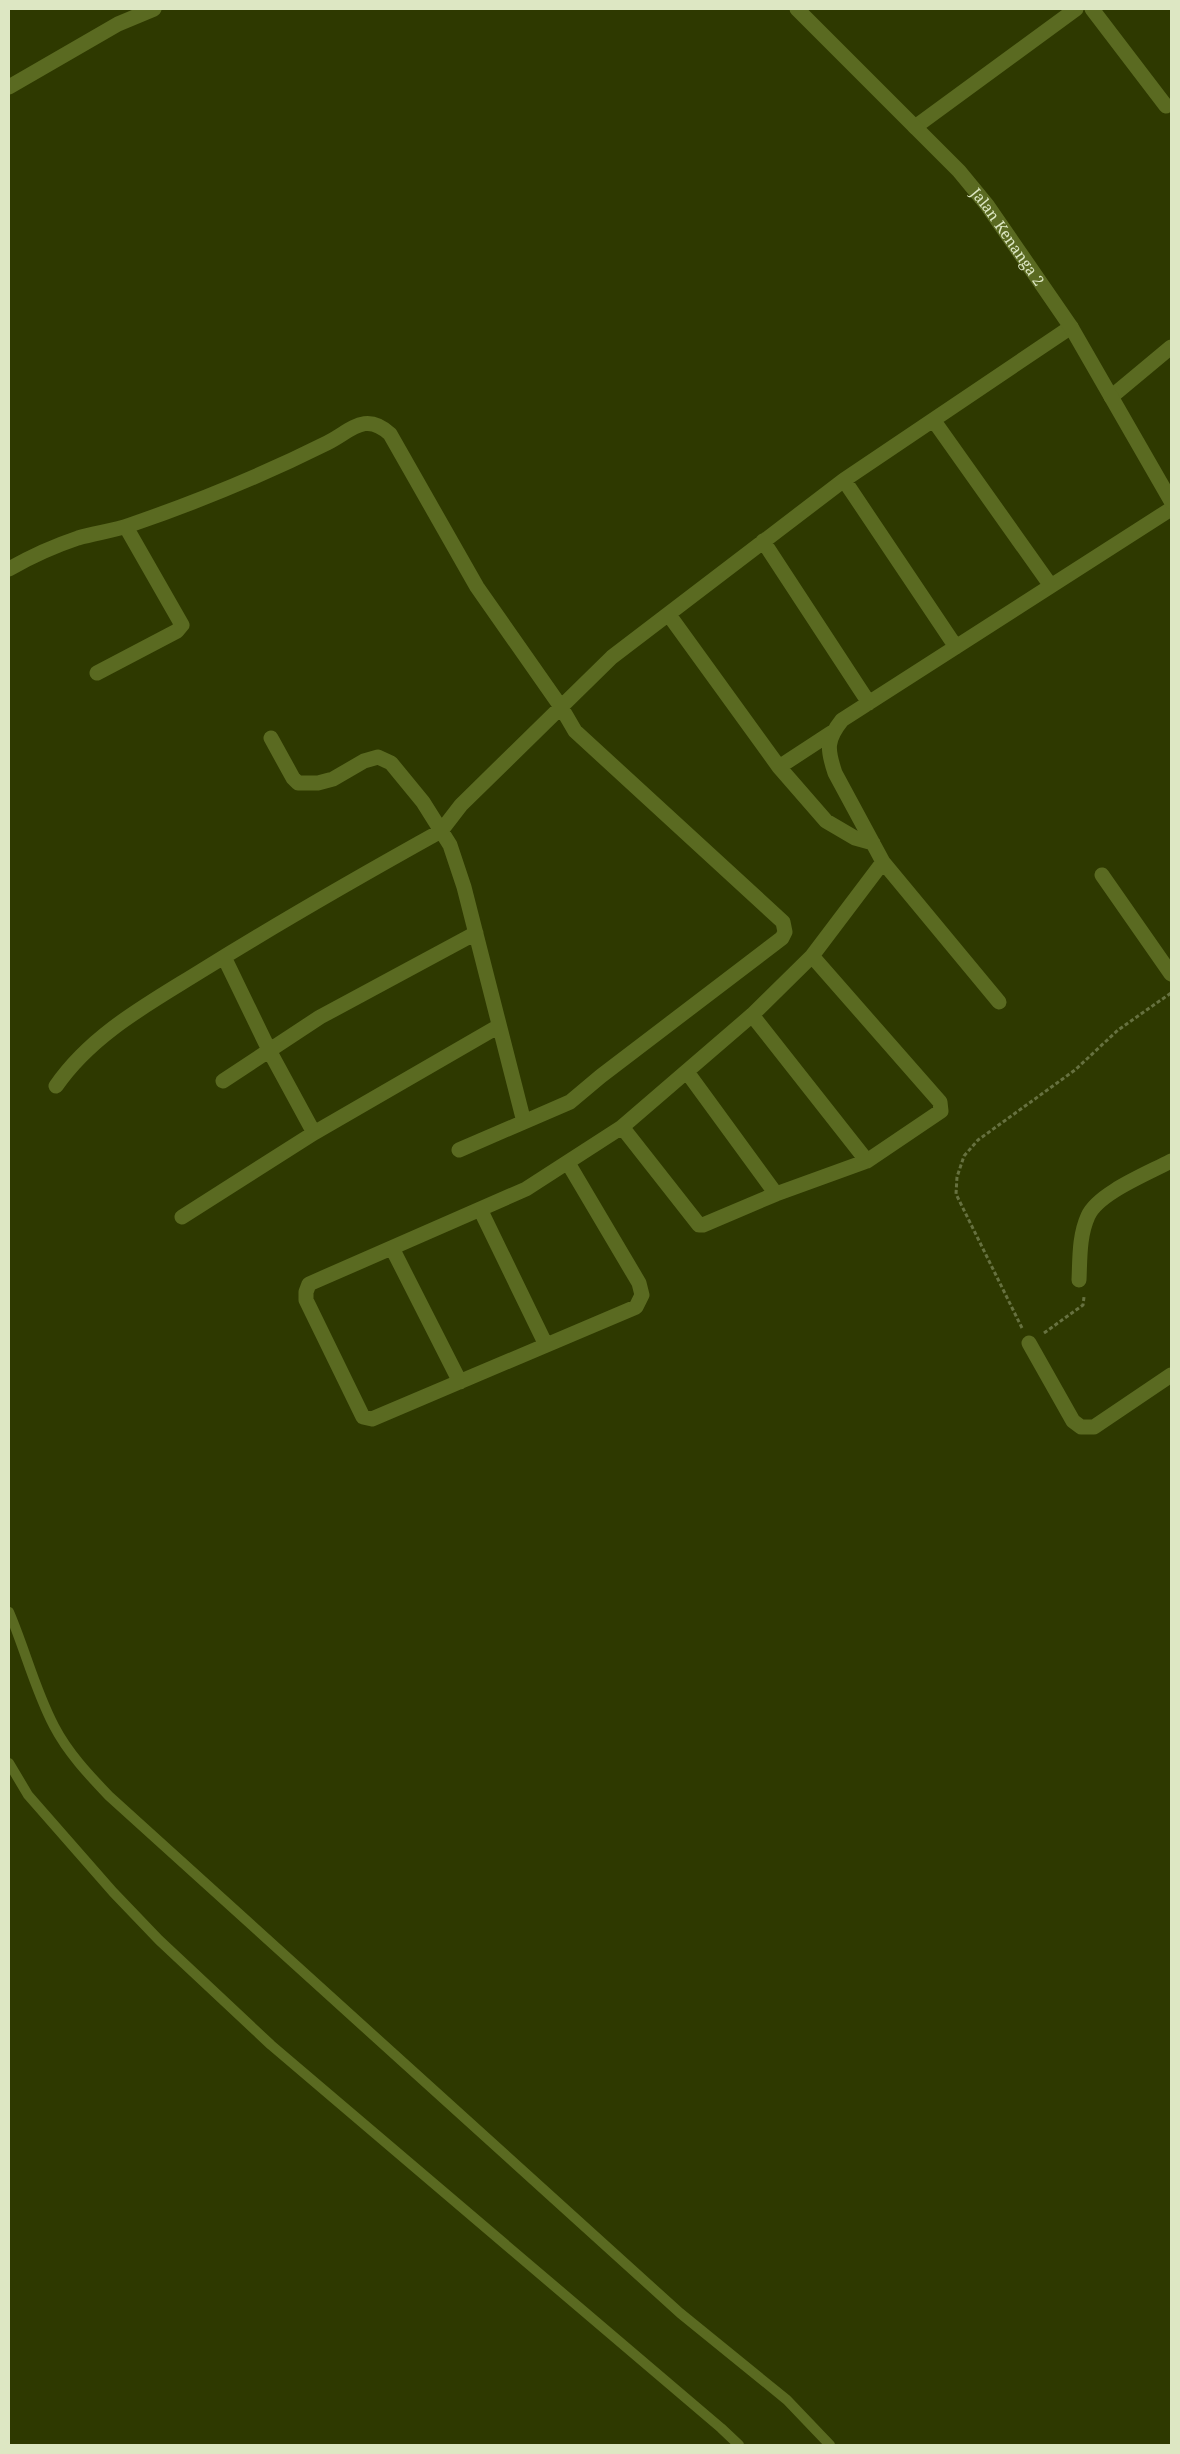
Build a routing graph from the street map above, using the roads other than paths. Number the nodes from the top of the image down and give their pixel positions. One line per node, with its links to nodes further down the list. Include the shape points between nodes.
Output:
1 (154, 9): 5 (street, via 118,24)
2 (797, 9): 7 (street, Jalan Kenanga 2)
3 (1076, 9): 7 (street)
4 (1092, 9): 6 (street)
5 (9, 87)
6 (1166, 106)
7 (915, 128): 8 (street, Jalan Kenanga 2, via 959,171 987,205)
8 (1072, 327): 10 (street, Jalan Kenanga 2); 11 (street)
9 (1171, 347): 10 (street)
10 (1111, 397): 13 (street, Jalan Kenanga 2)
11 (934, 420): 12 (street); 18 (street)
12 (844, 480): 16 (street); 20 (street)
13 (1171, 500)
14 (1171, 509): 18 (street)
15 (126, 526): 17 (street, via 78,538); 21 (street, via 182,625 178,631); 23 (street, via 186,506 281,466 368,422 381,426 390,434 477,587)
16 (763, 541): 19 (street); 22 (street)
17 (9, 569)
18 (1051, 586): 20 (street)
19 (669, 615): 23 (street, via 612,657); 26 (street)
20 (956, 647): 22 (street)
21 (97, 672)
22 (868, 703): 24 (street, via 842,720)
23 (561, 707): 27 (street, via 461,805); 42 (street, via 575,731 783,922 785,932 782,938 570,1102)
24 (831, 733): 26 (street); 28 (street, via 828,745 835,773)
25 (271, 738): 27 (street, via 293,778 307,785 333,779 364,760 386,758 423,802)
26 (779, 767): 28 (street, via 826,821 855,838)
27 (441, 831): 31 (street, via 450,845); 33 (street)
28 (874, 843): 29 (street)
29 (883, 862): 32 (street); 35 (street)
30 (1102, 875): 34 (street)
31 (476, 933): 37 (street); 38 (street, via 320,1017)
32 (812, 956): 36 (street); 48 (street, via 942,1107 941,1111)
33 (224, 957): 38 (street); 41 (street, via 114,1026 73,1062)
34 (1171, 974)
35 (999, 1002)
36 (752, 1015): 39 (street); 48 (street)
37 (498, 1026): 42 (street); 44 (street)
38 (270, 1052): 40 (street); 44 (street)
39 (687, 1072): 43 (street); 49 (street)
40 (224, 1081)
41 (56, 1086)
42 (524, 1122): 45 (street)
43 (622, 1127): 47 (street); 49 (street, via 699,1225)
44 (314, 1133): 51 (street)
45 (459, 1150)
46 (1171, 1161): 53 (street, via 1114,1192 1089,1214 1081,1236)
47 (568, 1162): 50 (street, via 526,1190); 55 (street, via 639,1283 642,1295 636,1306)
48 (867, 1162): 49 (street)
49 (776, 1194)
50 (480, 1209): 52 (street); 55 (street)
51 (182, 1217)
52 (392, 1248): 57 (street); 57 (street, via 309,1284 306,1292 306,1300 359,1411 363,1417 372,1419)
53 (1079, 1280)
54 (1030, 1343): 56 (street, via 1072,1421 1081,1427 1094,1427)
55 (546, 1345): 57 (street)
56 (1171, 1375)
57 (460, 1382)
58 (9, 1612): 61 (lane, via 55,1728 84,1770 680,2313 787,2400)
59 (9, 1763): 60 (lane, via 28,1795 100,1878 159,1940 250,2026)
60 (739, 2445)
61 (830, 2445)

